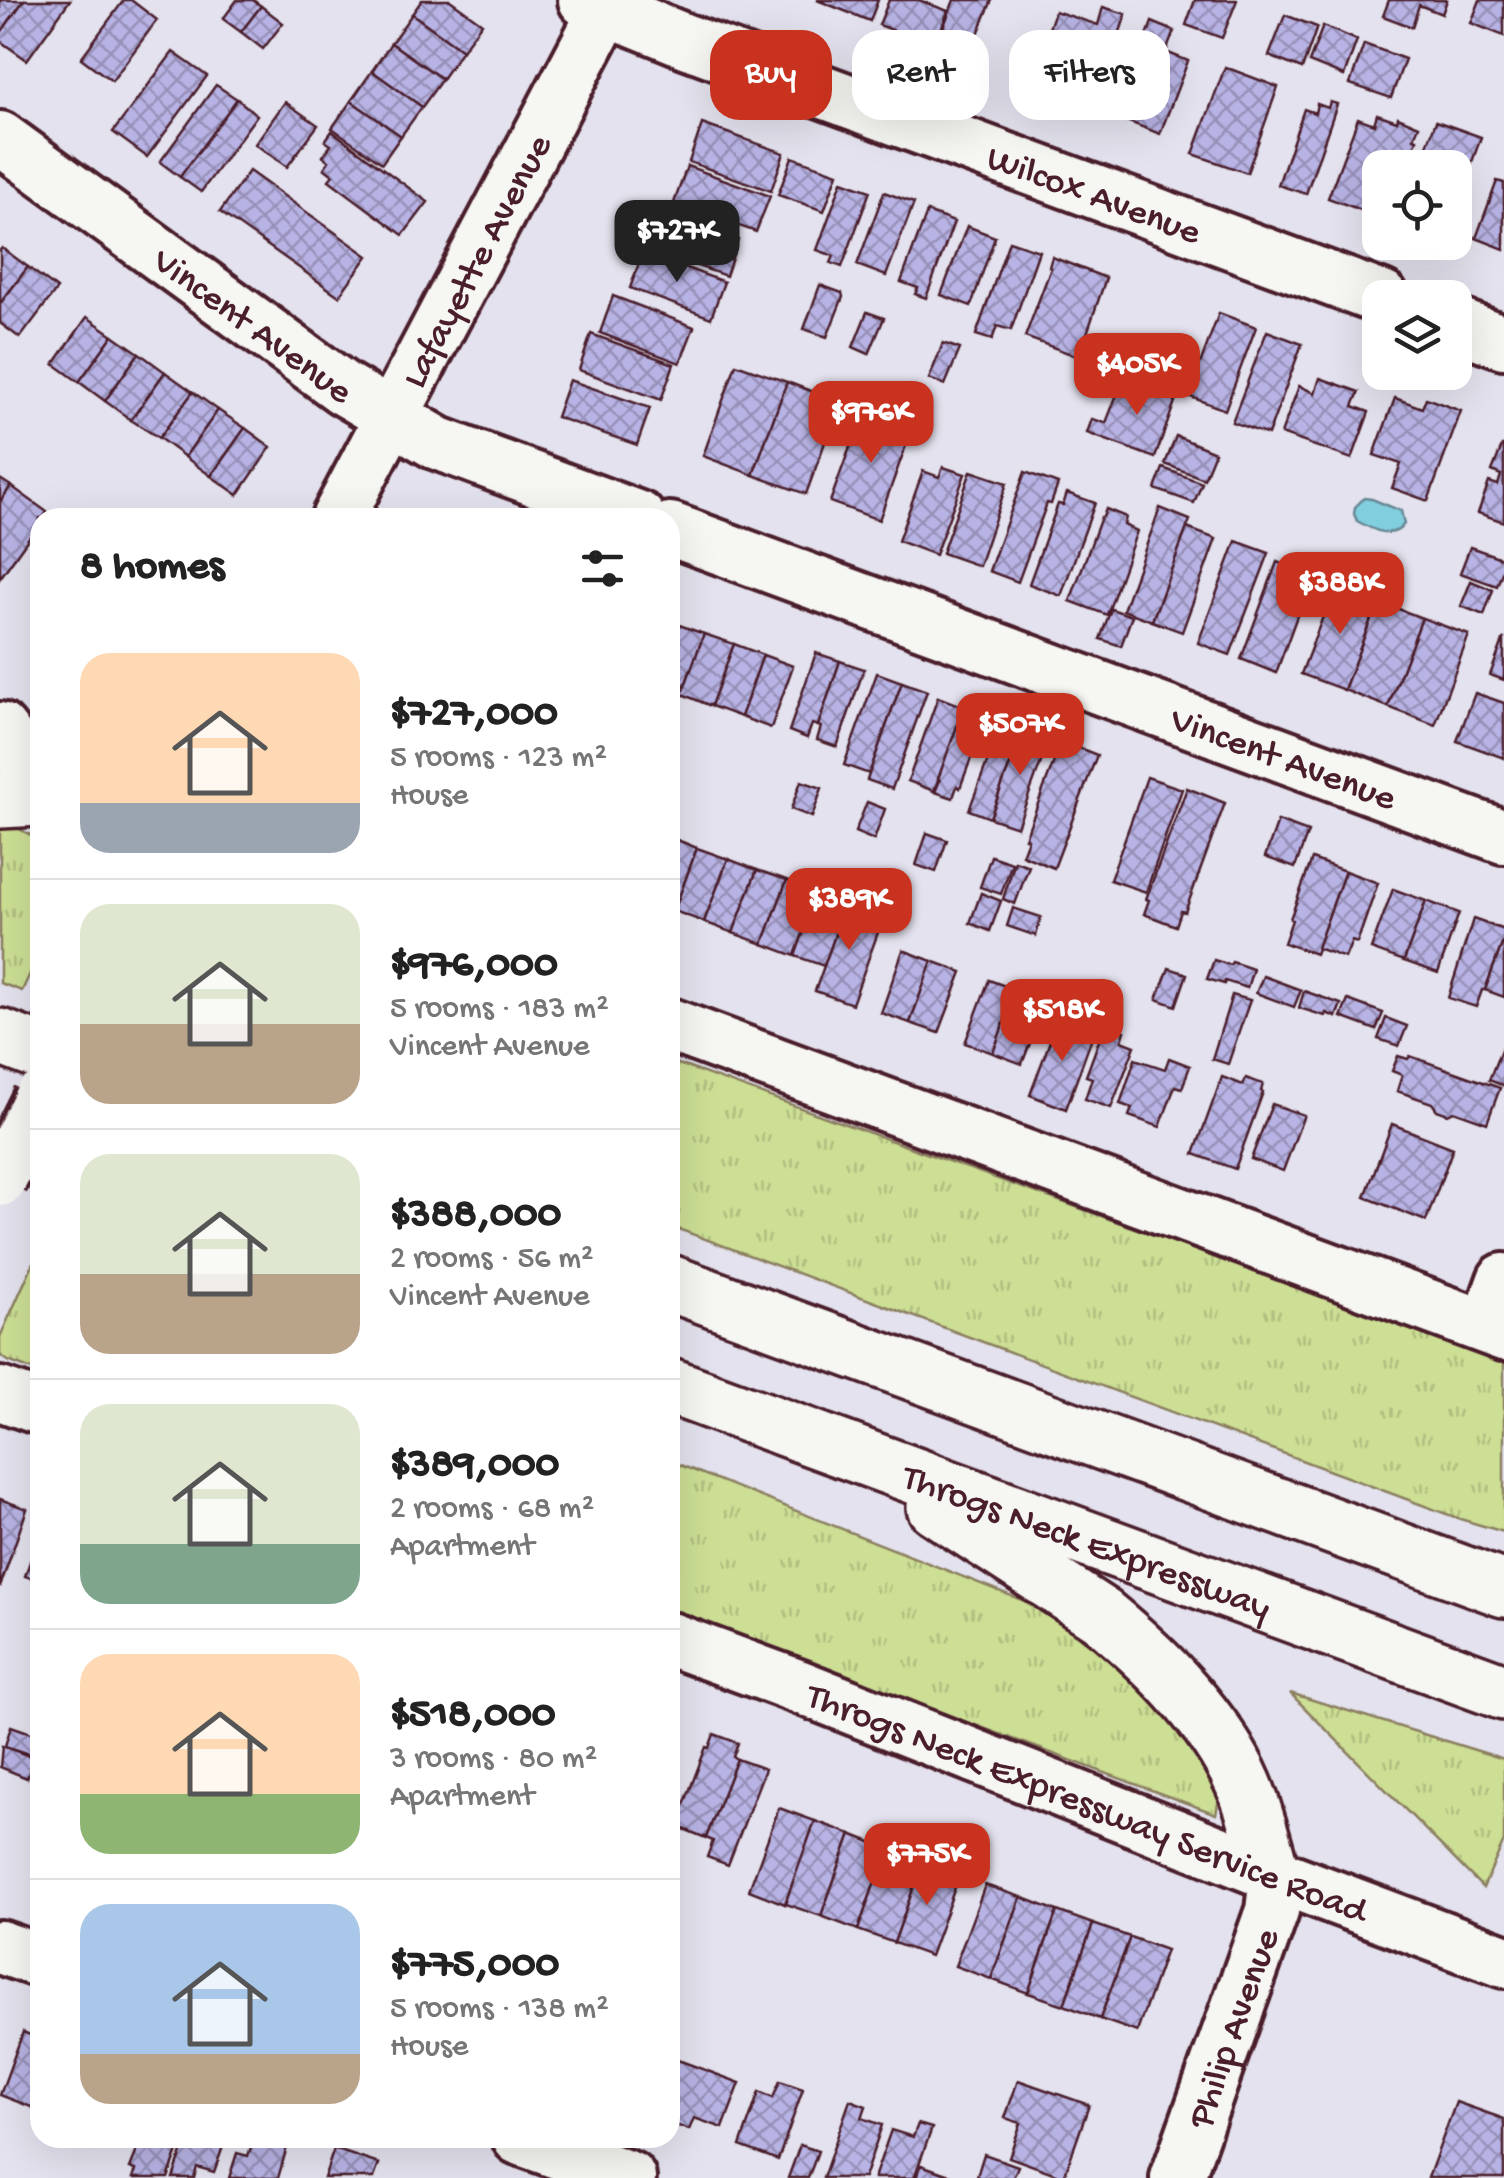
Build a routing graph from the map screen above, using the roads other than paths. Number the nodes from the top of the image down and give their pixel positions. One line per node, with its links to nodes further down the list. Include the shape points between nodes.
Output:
1 (601, 3): 3 (street, Wilcox Avenue, via 660,31); 6 (street, Lafayette Avenue)
2 (0, 138): 6 (street, Vincent Avenue)
3 (1362, 291)
4 (1472, 330): 5 (street)
5 (1504, 342)
6 (391, 417): 7 (street, Lafayette Avenue); 8 (street, Vincent Avenue, via 437,443)
7 (343, 508)
8 (613, 508)
9 (680, 533): 16 (street, Vincent Avenue)
10 (0, 729): 11 (street)
11 (30, 768)
12 (0, 778): 13 (street)
13 (30, 791)
14 (30, 796): 15 (highway)
15 (0, 800)
16 (1504, 837)
17 (680, 1028): 25 (street)
18 (0, 1037): 19 (highway)
19 (30, 1048)
20 (30, 1118): 23 (street, bridge)
21 (0, 1140): 22 (highway)
22 (30, 1150)
23 (0, 1180)
24 (680, 1287): 30 (highway)
25 (1498, 1314)
26 (680, 1390): 29 (highway, Throgs Neck Expressway)
27 (0, 1394): 28 (street)
28 (30, 1404)
29 (854, 1454): 32 (highway, Throgs Neck Expressway); 33 (highway, via 1100,1615 1148,1658 1232,1760)
30 (1504, 1589)
31 (680, 1643): 33 (street, Throgs Neck Expressway Service Road)
32 (1504, 1692)
33 (1272, 1874): 36 (street, Throgs Neck Expressway Service Road); 39 (street, Philip Avenue, via 1272,1911)
34 (0, 1947): 35 (street)
35 (30, 1958)
36 (1504, 1961)
37 (546, 2148): 38 (street)
38 (629, 2178)
39 (1177, 2178)

